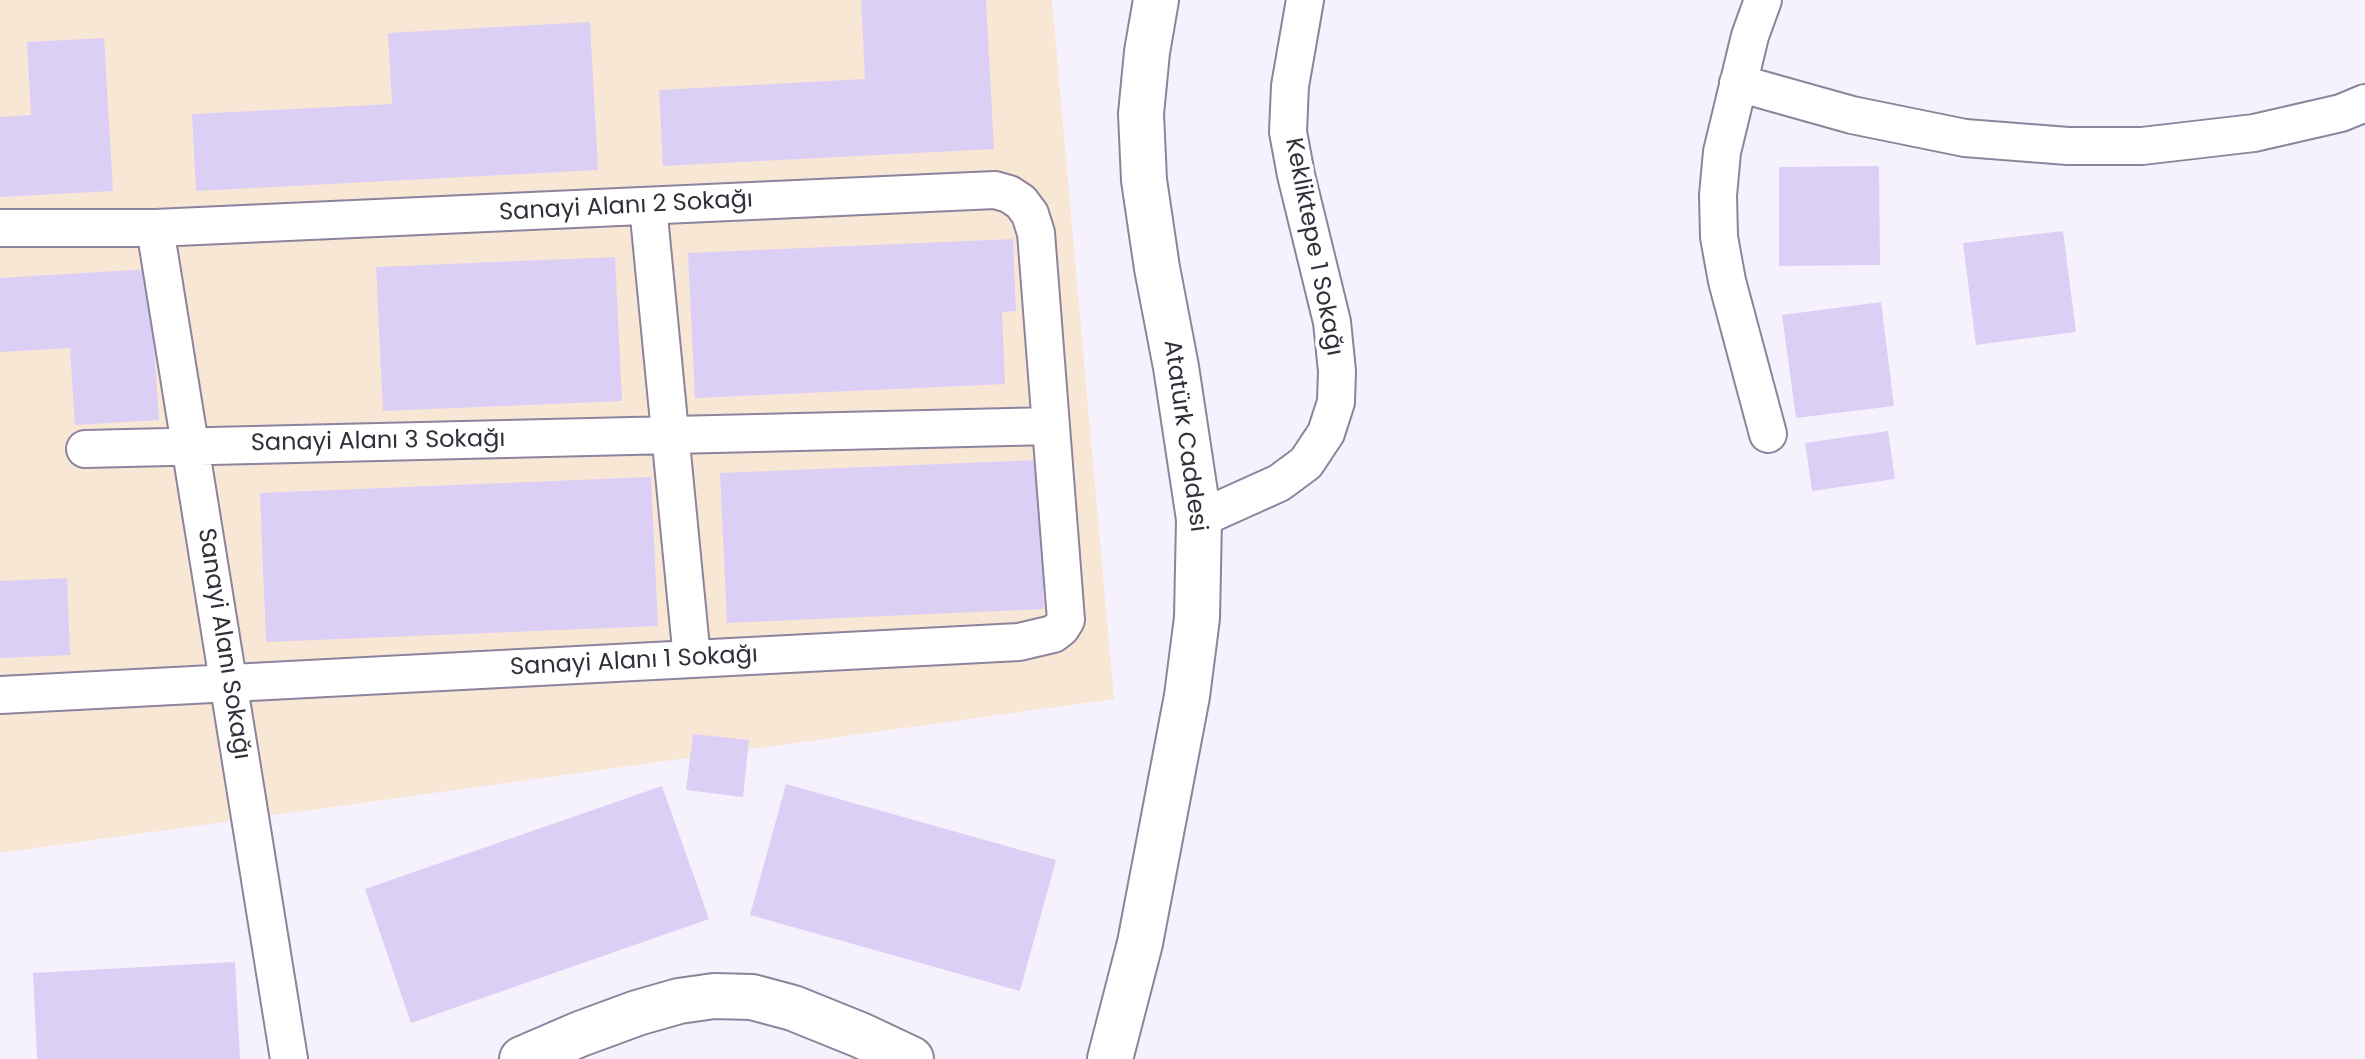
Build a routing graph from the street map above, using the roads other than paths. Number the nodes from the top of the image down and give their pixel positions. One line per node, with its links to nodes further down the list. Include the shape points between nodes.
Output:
1 (1156, 0): 14 (main road, Atatürk Caddesi, via 1141,114 1144,180)
2 (1305, 0): 14 (street, Kekliktepe 1 Sokağı, via 1288,132 1332,322 1336,402 1326,433 1306,463 1279,483)
3 (1763, 0): 4 (street)
4 (1738, 83): 5 (street, via 1852,115 1965,138 2068,146 2142,146 2254,133); 10 (street, via 1722,152 1719,237)
5 (2365, 103)
6 (648, 206): 8 (street, Sanayi Alanı 2 Sokağı); 9 (street, Sanayi Alanı 2 Sokağı, via 995,190 1009,194 1030,214 1036,233); 11 (street)
7 (0, 228): 8 (street, Sanayi Alanı 2 Sokağı)
8 (155, 228): 12 (street, Sanayi Alanı Sokağı)
9 (1051, 426): 11 (street, Sanayi Alanı 3 Sokağı); 15 (street, Sanayi Alanı 1 Sokağı, via 1066,620 1053,634 1019,642)
10 (1768, 434)
11 (670, 435): 12 (street, Sanayi Alanı 3 Sokağı); 15 (street)
12 (191, 447): 13 (street, Sanayi Alanı 3 Sokağı); 16 (street, Sanayi Alanı Sokağı)
13 (85, 449)
14 (1199, 519): 21 (main road, Atatürk Caddesi, via 1197,618 1187,696 1140,943)
15 (692, 659): 16 (street, Sanayi Alanı 1 Sokağı)
16 (229, 682): 17 (street, Sanayi Alanı 1 Sokağı); 18 (street, Sanayi Alanı Sokağı)
17 (0, 695)
18 (289, 1059)
19 (522, 1059): 20 (main road, via 637,1013 714,996 752,997 793,1008)
20 (911, 1059)
21 (1110, 1059)

